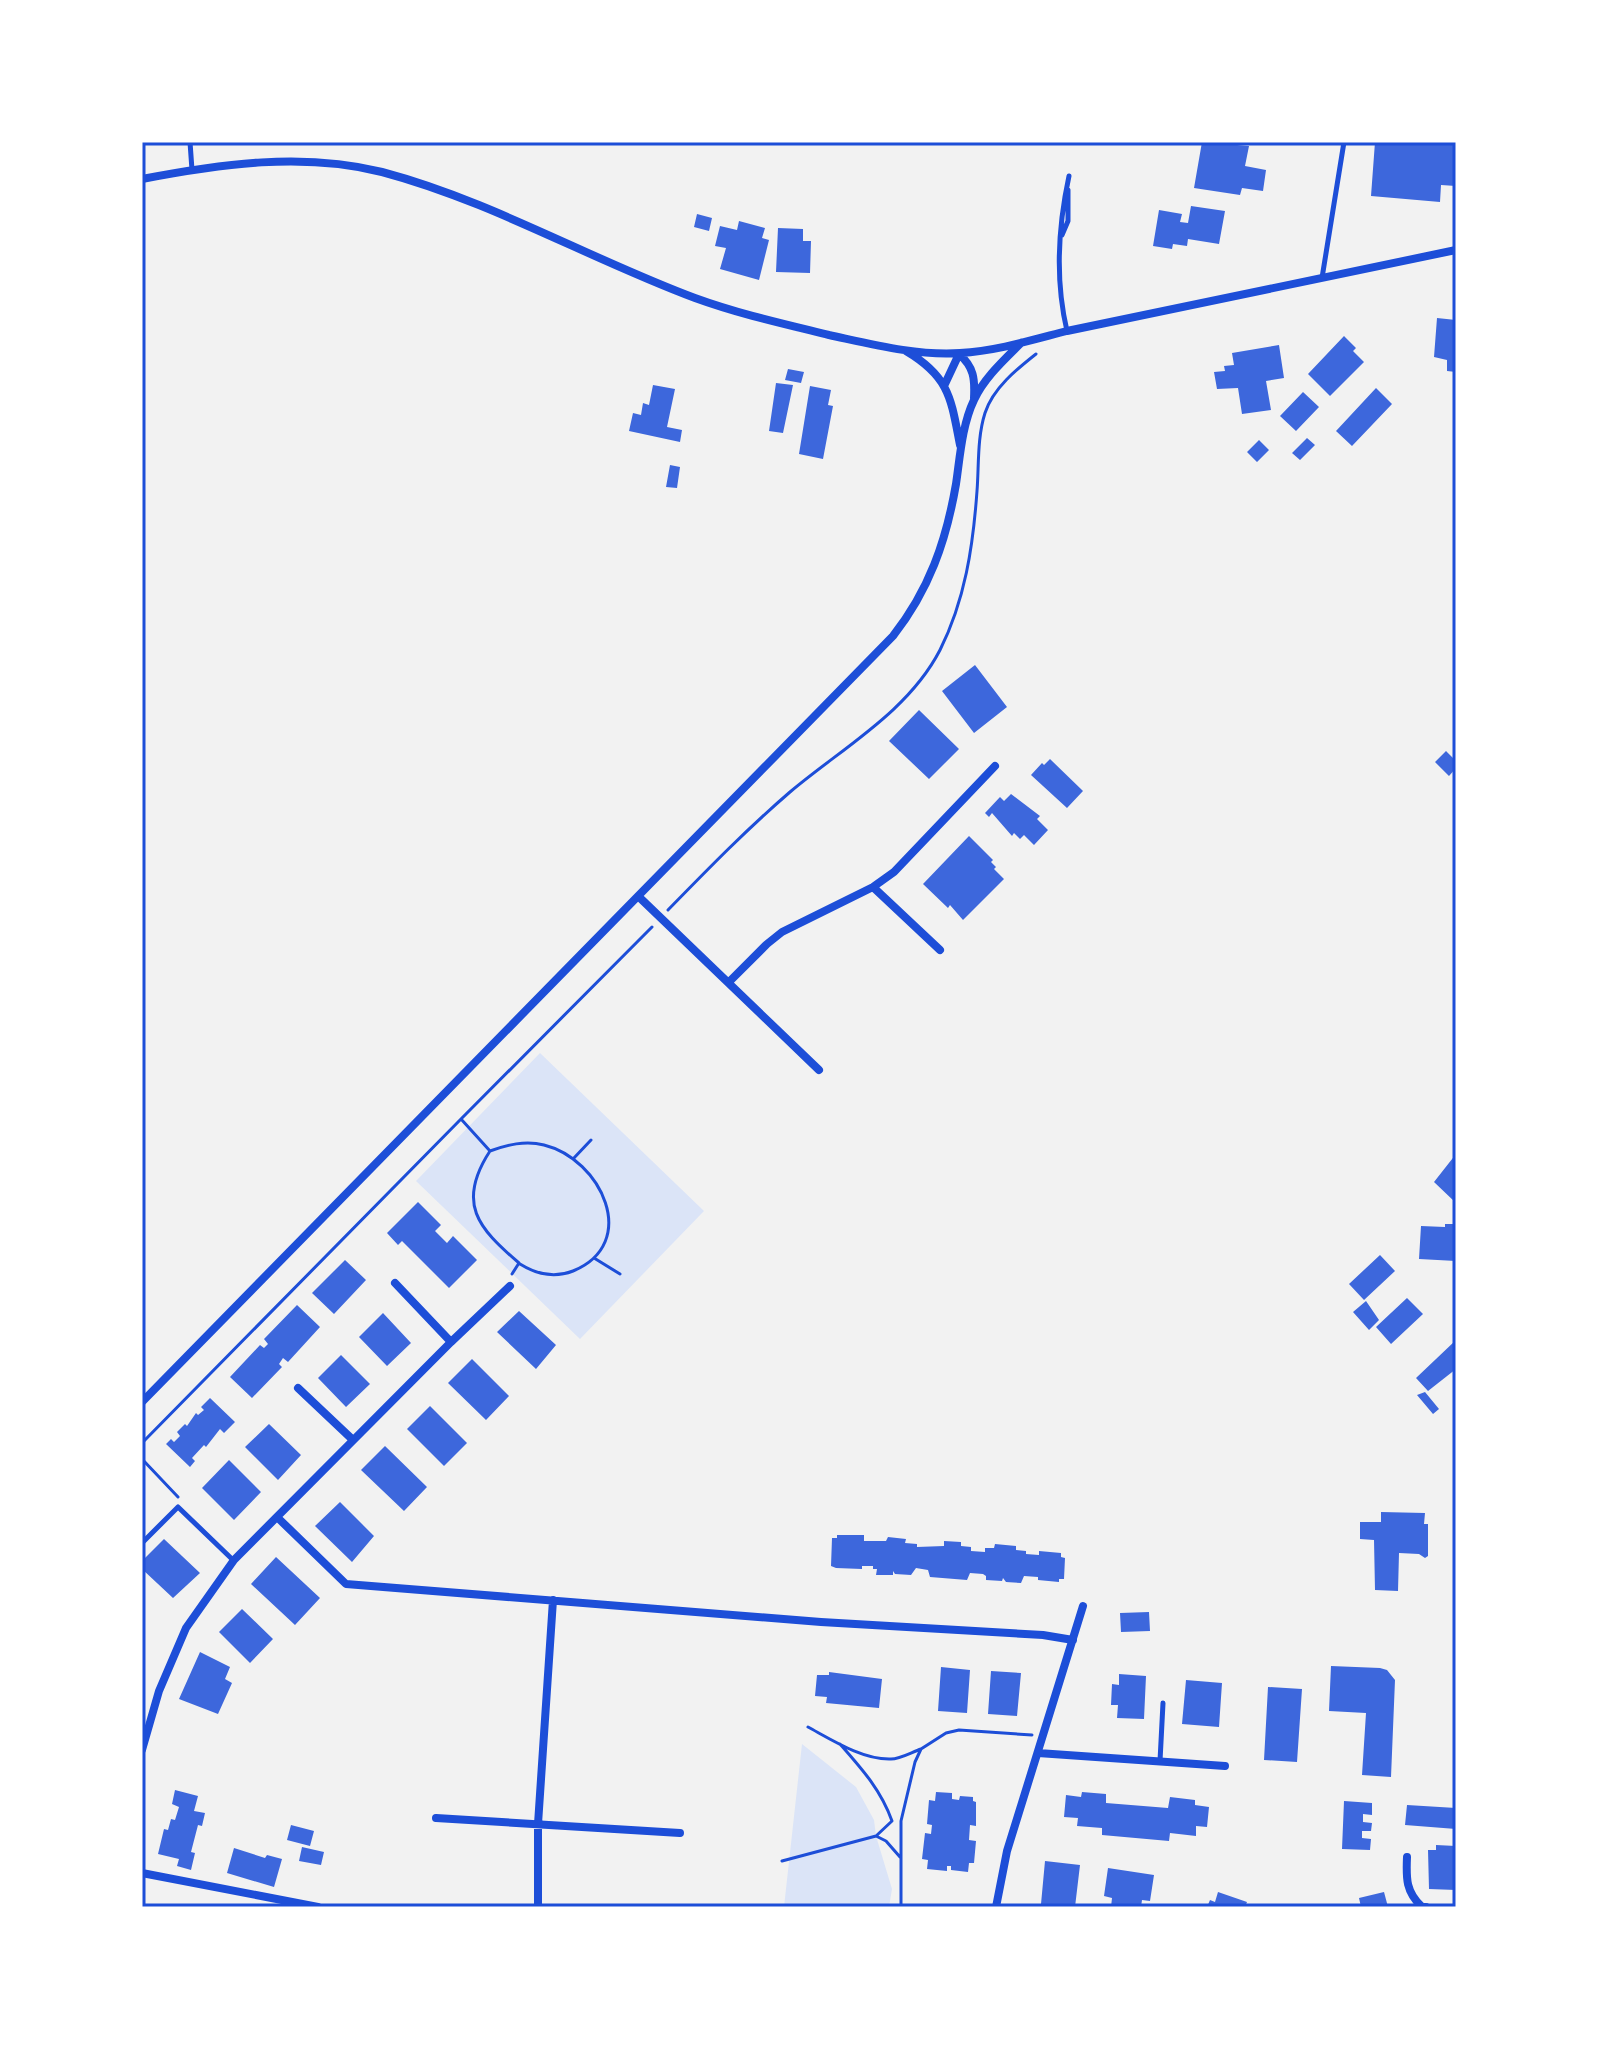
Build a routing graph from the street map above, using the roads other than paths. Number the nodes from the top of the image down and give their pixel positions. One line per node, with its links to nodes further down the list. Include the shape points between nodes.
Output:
1 (190, 142): 3 (lane)
2 (1344, 142): 7 (lane)
3 (192, 170): 4 (street); 10 (street, via 303,162 381,172 741,313)
4 (142, 179)
5 (1061, 240): 5 (lane, via 1068,221 1069,176 1060,220); 8 (lane, via 1061,304)
6 (1456, 250): 7 (street)
7 (1321, 279): 8 (street)
8 (1067, 331): 9 (street)
9 (1021, 343): 11 (street); 13 (street)
10 (904, 350): 11 (street); 12 (street, via 932,369)
11 (959, 354): 12 (street); 13 (street, via 975,378)
12 (944, 386): 14 (street)
13 (974, 399): 14 (street)
14 (961, 450): 17 (street, via 947,532 911,612)
15 (995, 766): 16 (street, via 894,872)
16 (873, 887): 18 (street); 19 (street, via 782,932)
17 (638, 896): 19 (street); 25 (street)
18 (940, 950)
19 (729, 982): 20 (street)
20 (819, 1070)
21 (395, 1283): 23 (street)
22 (510, 1286): 23 (street)
23 (451, 1342): 26 (street)
24 (298, 1388): 26 (street)
25 (142, 1402)
26 (353, 1440): 27 (street)
27 (277, 1517): 29 (street); 30 (street, via 346,1584)
28 (142, 1543): 29 (lane, via 178,1507)
29 (234, 1560): 34 (street, via 186,1628 159,1691)
30 (553, 1600): 32 (street); 39 (street)
31 (1083, 1606): 32 (street)
32 (1073, 1640): 35 (street)
33 (1163, 1703): 36 (lane)
34 (142, 1750)
35 (1038, 1753): 36 (street); 45 (street, via 1007,1851)
36 (1160, 1762): 37 (street)
37 (1225, 1766)
38 (436, 1818): 39 (street)
39 (538, 1824): 40 (street); 44 (street)
40 (680, 1833)
41 (1407, 1857): 46 (street, via 1410,1896)
42 (142, 1873): 43 (street)
43 (318, 1907)
44 (538, 1907)
45 (996, 1907)
46 (1426, 1907)

